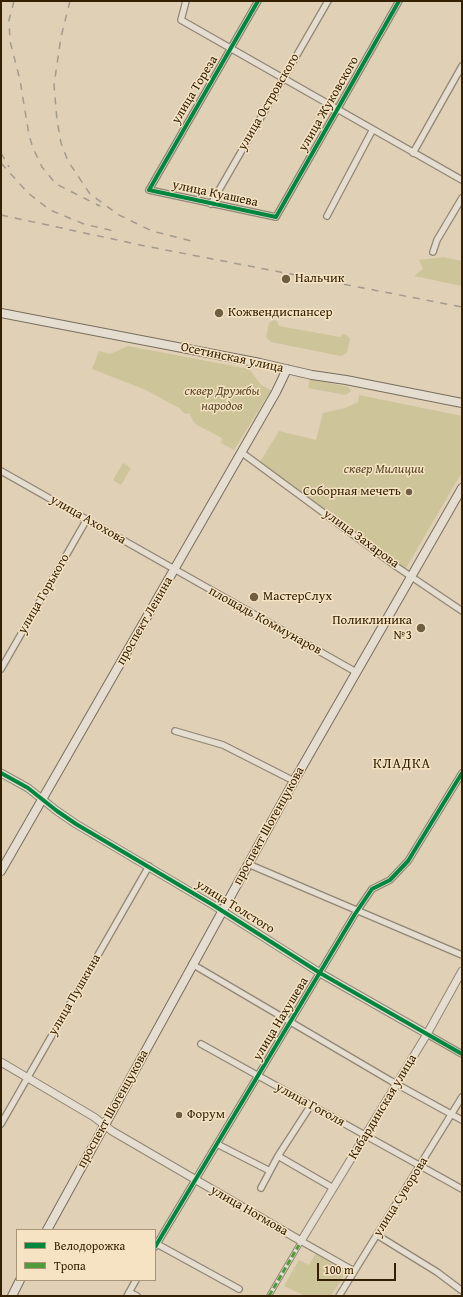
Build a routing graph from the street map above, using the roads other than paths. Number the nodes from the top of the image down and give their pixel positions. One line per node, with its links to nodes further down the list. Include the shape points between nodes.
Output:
1 (186, 1): 5 (street, via 181,20)
2 (258, 1): 5 (street, улица Тореза)
3 (328, 1): 7 (street, улица Островского)
4 (399, 1): 8 (street, улица Жуковского)
5 (231, 49): 7 (street); 12 (street, улица Тореза)
6 (462, 66): 10 (street)
7 (283, 79): 8 (street); 14 (street, улица Островского)
8 (337, 110): 9 (street); 16 (street, улица Жуковского)
9 (372, 131): 10 (street); 15 (street)
10 (413, 153): 11 (street)
11 (462, 180)
12 (149, 190): 14 (street, улица Куашева)
13 (462, 198): 17 (street, via 437,240)
14 (211, 204): 16 (street, улица Куашева)
15 (327, 216)
16 (276, 217)
17 (433, 252)
18 (1, 313): 19 (main road, Осетинская улица)
19 (287, 370): 20 (main road, Осетинская улица); 21 (main road, проспект Ленина)
20 (462, 403)
21 (241, 452): 25 (main road, проспект Ленина); 26 (street, улица Захарова)
22 (1, 471): 24 (street, улица Ахохова)
23 (462, 488): 26 (main road, проспект Шогенцукова)
24 (87, 519): 25 (street, улица Ахохова); 28 (street, улица Горького)
25 (175, 569): 29 (street, площадь Коммунаров); 34 (main road, проспект Ленина)
26 (412, 576): 27 (street, улица Захарова); 29 (main road, проспект Шогенцукова)
27 (462, 611)
28 (1, 669)
29 (356, 672): 33 (main road, проспект Шогенцукова)
30 (176, 731): 33 (street, via 223,745)
31 (1, 773): 34 (street, улица Толстого, via 28,788)
32 (462, 773): 39 (street, улица Нахушева, via 408,861 390,880 372,890)
33 (294, 781): 35 (main road, проспект Шогенцукова)
34 (42, 800): 36 (street, улица Толстого, via 76,824); 37 (main road, проспект Ленина)
35 (248, 864): 38 (main road, проспект Шогенцукова); 39 (street)
36 (149, 866): 38 (street, улица Толстого); 50 (street, улица Пушкина)
37 (1, 871)
38 (222, 910): 41 (main road, проспект Шогенцукова); 43 (street, улица Толстого)
39 (359, 910): 40 (street); 43 (street, улица Нахушева)
40 (462, 955)
41 (192, 964): 44 (street); 57 (main road, проспект Шогенцукова)
42 (462, 971): 45 (street, Кабардинская улица)
43 (320, 973): 44 (street, улица Нахушева); 45 (street, улица Толстого)
44 (291, 1023): 49 (street, улица Нахушева); 51 (street)
45 (427, 1034): 47 (street, улица Толстого); 51 (street, Кабардинская улица)
46 (201, 1044): 49 (street, улица Гоголя)
47 (462, 1054)
48 (1, 1062): 50 (street, улица Ногмова)
49 (258, 1076): 53 (street, улица Гоголя); 59 (street, улица Нахушева)
50 (28, 1078): 56 (street, улица Пушкина); 57 (street, улица Ногмова)
51 (397, 1084): 54 (street); 58 (street, Кабардинская улица)
52 (462, 1097): 54 (street, улица Суворова)
53 (311, 1106): 58 (street, улица Гоголя); 60 (street)
54 (451, 1114): 55 (street); 61 (street, улица Суворова)
55 (462, 1120)
56 (1, 1124)
57 (104, 1125): 63 (street, улица Ногмова); 67 (main road, проспект Шогенцукова)
58 (366, 1135): 61 (street, улица Гоголя); 65 (street, Кабардинская улица)
59 (217, 1144): 62 (street); 63 (street, улица Нахушева)
60 (278, 1156): 62 (street); 65 (street)
61 (420, 1165): 66 (street, улица Гоголя); 68 (street, улица Суворова)
62 (270, 1171): 64 (street)
63 (195, 1180): 69 (street, улица Ногмова); 70 (street, улица Нахушева)
64 (260, 1188)
65 (333, 1188): 69 (street, Кабардинская улица)
66 (462, 1189)
67 (48, 1229)
68 (377, 1235): 71 (street, улица Суворова); 75 (street)
69 (300, 1243): 71 (street, улица Ногмова); 79 (street, Кабардинская улица)
70 (156, 1246): 74 (street)
71 (354, 1271): 80 (street, улица Суворова)
72 (20, 1281): 77 (main road)
73 (135, 1281): 76 (street)
74 (239, 1289)
75 (462, 1290): 81 (street)
76 (128, 1294): 78 (street)
77 (12, 1296)
78 (137, 1296)
79 (269, 1296)
80 (339, 1296)
81 (456, 1296)

